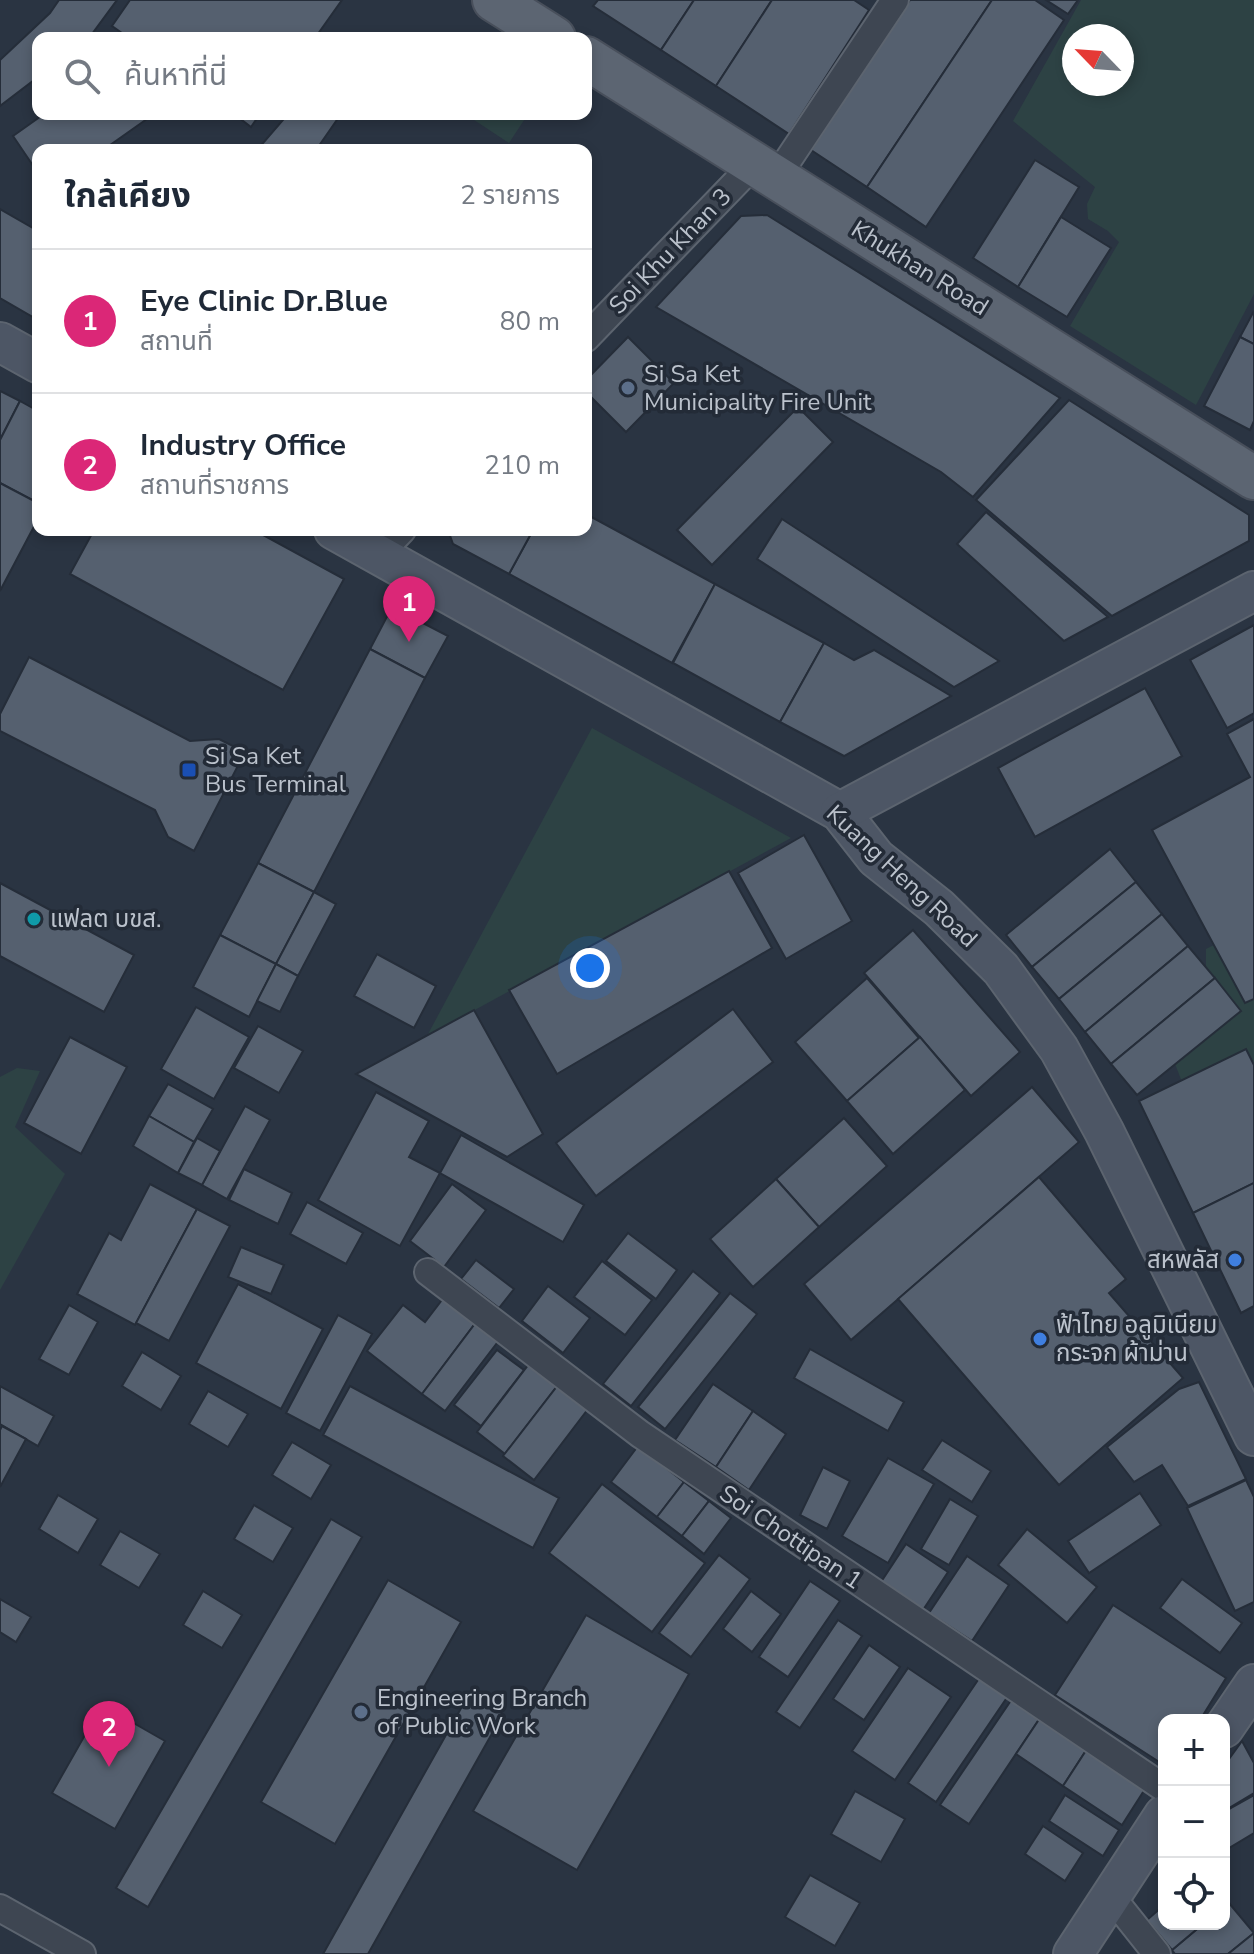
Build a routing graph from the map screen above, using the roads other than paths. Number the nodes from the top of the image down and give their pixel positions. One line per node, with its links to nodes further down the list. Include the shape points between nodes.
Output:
1 (494, 0): 3 (main road)
2 (895, 0): 5 (street, Soi Khu Khan 3)
3 (545, 32)
4 (592, 62): 5 (main road, Khukhan Road)
5 (765, 171): 6 (street, Soi Khu Khan 3); 9 (main road, Khukhan Road)
6 (592, 332)
7 (0, 342): 8 (street)
8 (32, 360)
9 (1254, 478)
10 (362, 536): 11 (street, Kuang Heng Road)
11 (390, 542): 13 (street, Kuang Heng Road)
12 (1254, 591): 13 (street)
13 (840, 812): 15 (street, Kuang Heng Road, via 876,858 939,908 1001,969 1059,1049)
14 (428, 1272): 18 (street, Soi Chottipan 1, via 640,1434)
15 (1254, 1436)
16 (1254, 1684): 17 (street)
17 (1230, 1719)
18 (1161, 1786)
19 (1158, 1824): 20 (street)
20 (1110, 1895): 23 (street); 24 (street)
21 (0, 1908): 22 (street)
22 (82, 1954)
23 (1073, 1954)
24 (1157, 1954)

